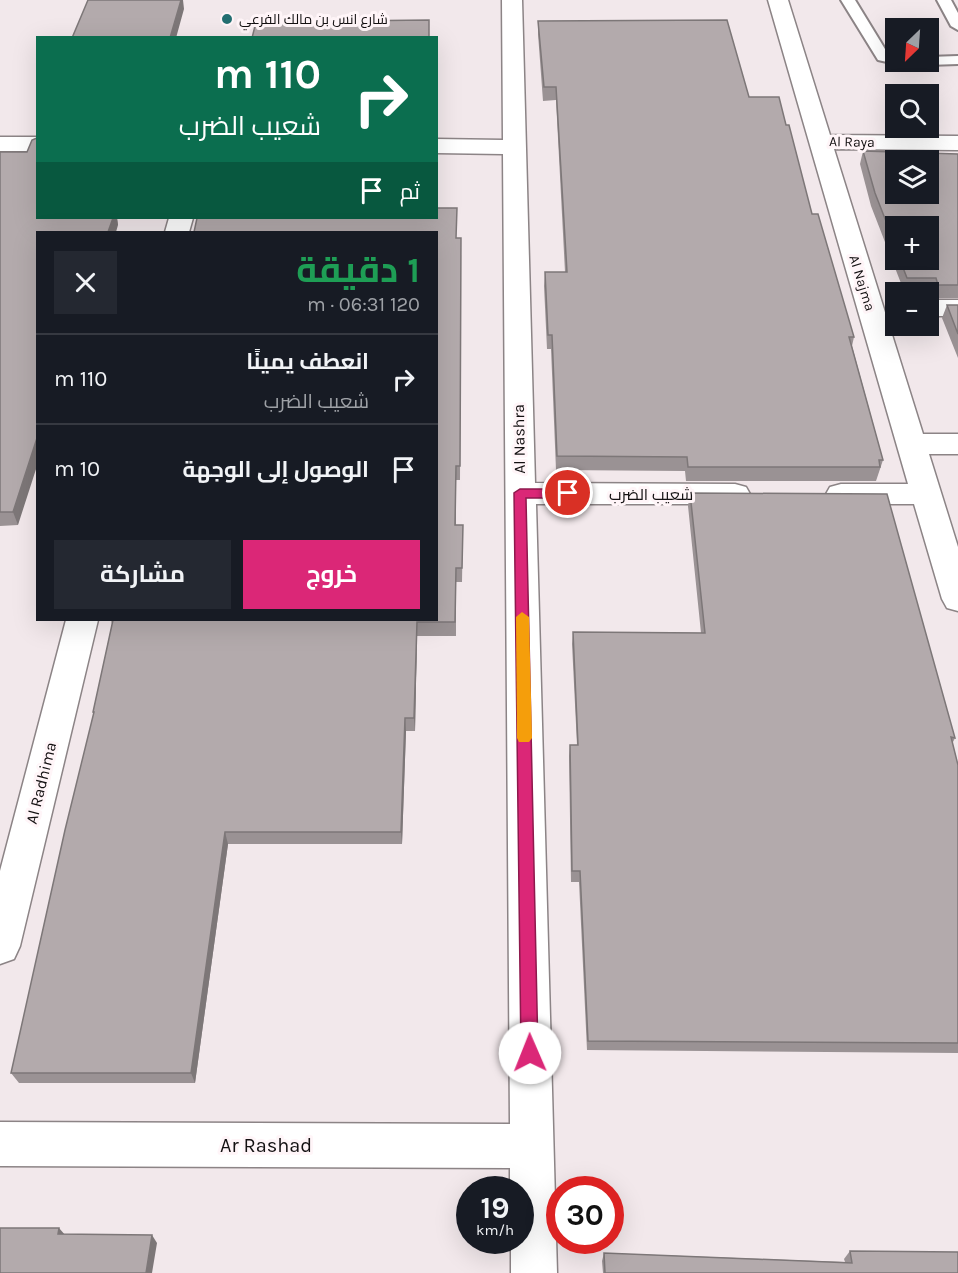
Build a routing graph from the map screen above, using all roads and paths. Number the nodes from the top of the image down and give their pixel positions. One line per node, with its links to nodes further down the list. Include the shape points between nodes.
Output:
1 (512, 0): 14 (street, Al Nashra)
2 (778, 0): 9 (street, Al Najma)
3 (848, 0): 6 (lane)
4 (944, 0): 5 (lane)
5 (958, 26)
6 (885, 57)
7 (958, 60): 8 (lane)
8 (939, 61)
9 (819, 142): 10 (street, Al Raya); 15 (street, Al Najma)
10 (958, 143)
11 (0, 144): 12 (street)
12 (36, 144)
13 (438, 146): 14 (street)
14 (513, 147): 21 (street, Al Nashra)
15 (869, 307): 16 (street); 19 (street, Al Najma)
16 (885, 307)
17 (939, 308): 18 (street)
18 (958, 308)
19 (911, 444): 20 (street); 24 (street, Al Najma)
20 (958, 444)
21 (520, 493): 22 (street, شعيب الضرب); 29 (street, Al Nashra)
22 (759, 494)
23 (819, 494): 24 (street)
24 (926, 494): 25 (street, Al Najma)
25 (958, 599)
26 (82, 621): 27 (street, Al Radhima)
27 (0, 946)
28 (0, 1144): 29 (street, Ar Rashad)
29 (531, 1146): 30 (street, Al Nashra)
30 (534, 1273)

